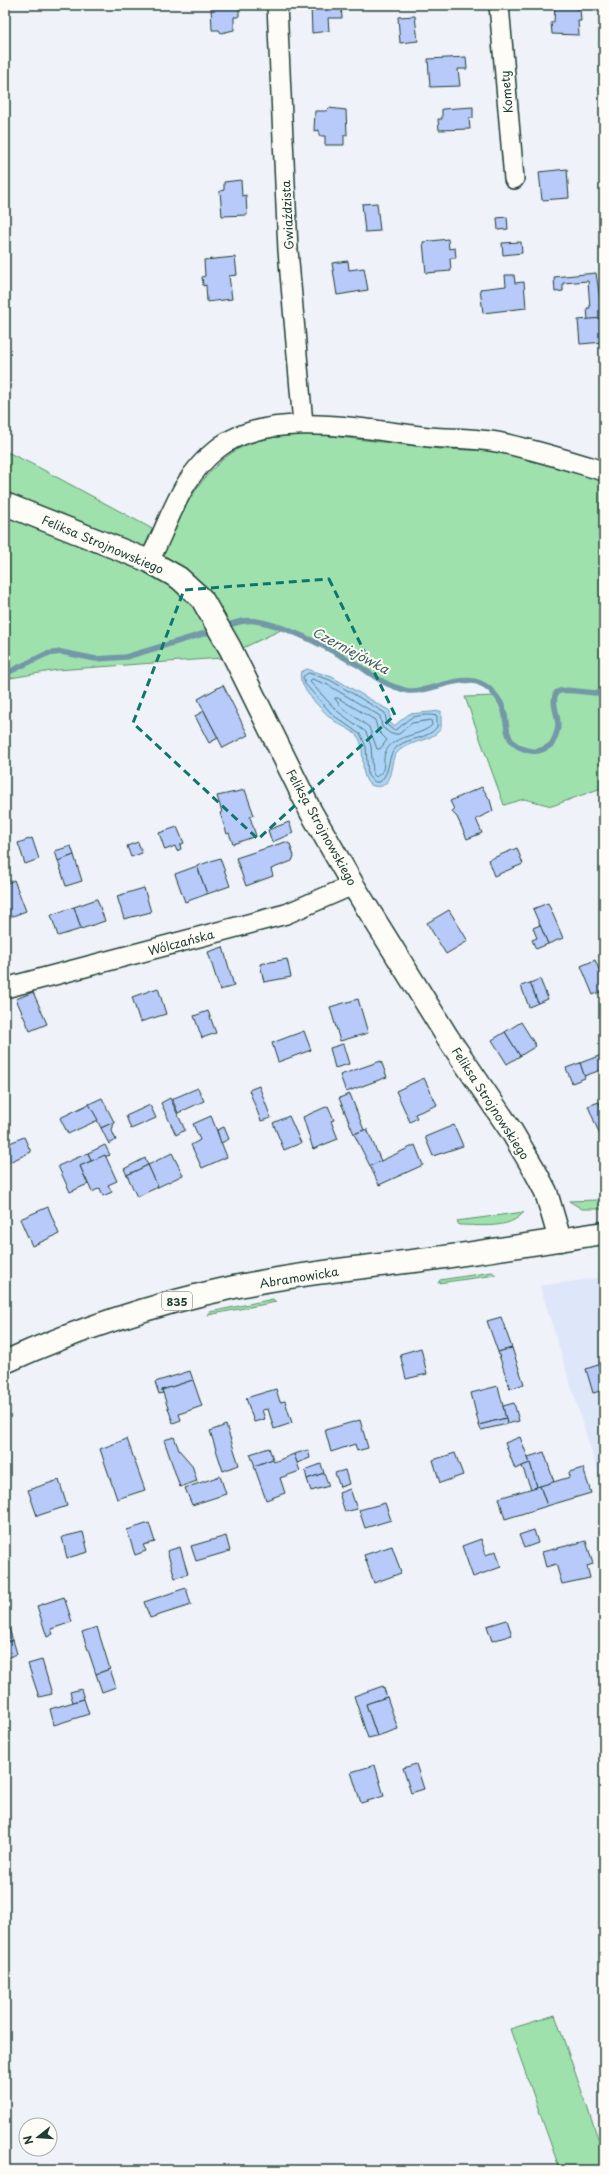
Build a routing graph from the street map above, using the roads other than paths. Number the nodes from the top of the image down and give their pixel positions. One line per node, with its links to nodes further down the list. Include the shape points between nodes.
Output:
1 (277, 5): 4 (street, Gwiaździsta, via 288,250)
2 (499, 5): 3 (street, Komety)
3 (514, 179)
4 (303, 424): 5 (street, via 499,443); 7 (street, via 249,432 229,440 201,462 182,488)
5 (604, 471)
6 (5, 504): 7 (street, Feliksa Strojnowskiego)
7 (149, 561): 8 (street, Feliksa Strojnowskiego, via 188,585 210,611 311,812)
8 (353, 885): 9 (street, Wólczańska, via 286,914); 11 (street, Feliksa Strojnowskiego, via 535,1171 546,1192)
9 (5, 988)
10 (604, 1233): 11 (street, Abramowicka / 835)
11 (560, 1240): 12 (street, Abramowicka / 835, via 343,1270 215,1292 112,1320)
12 (5, 1362)

